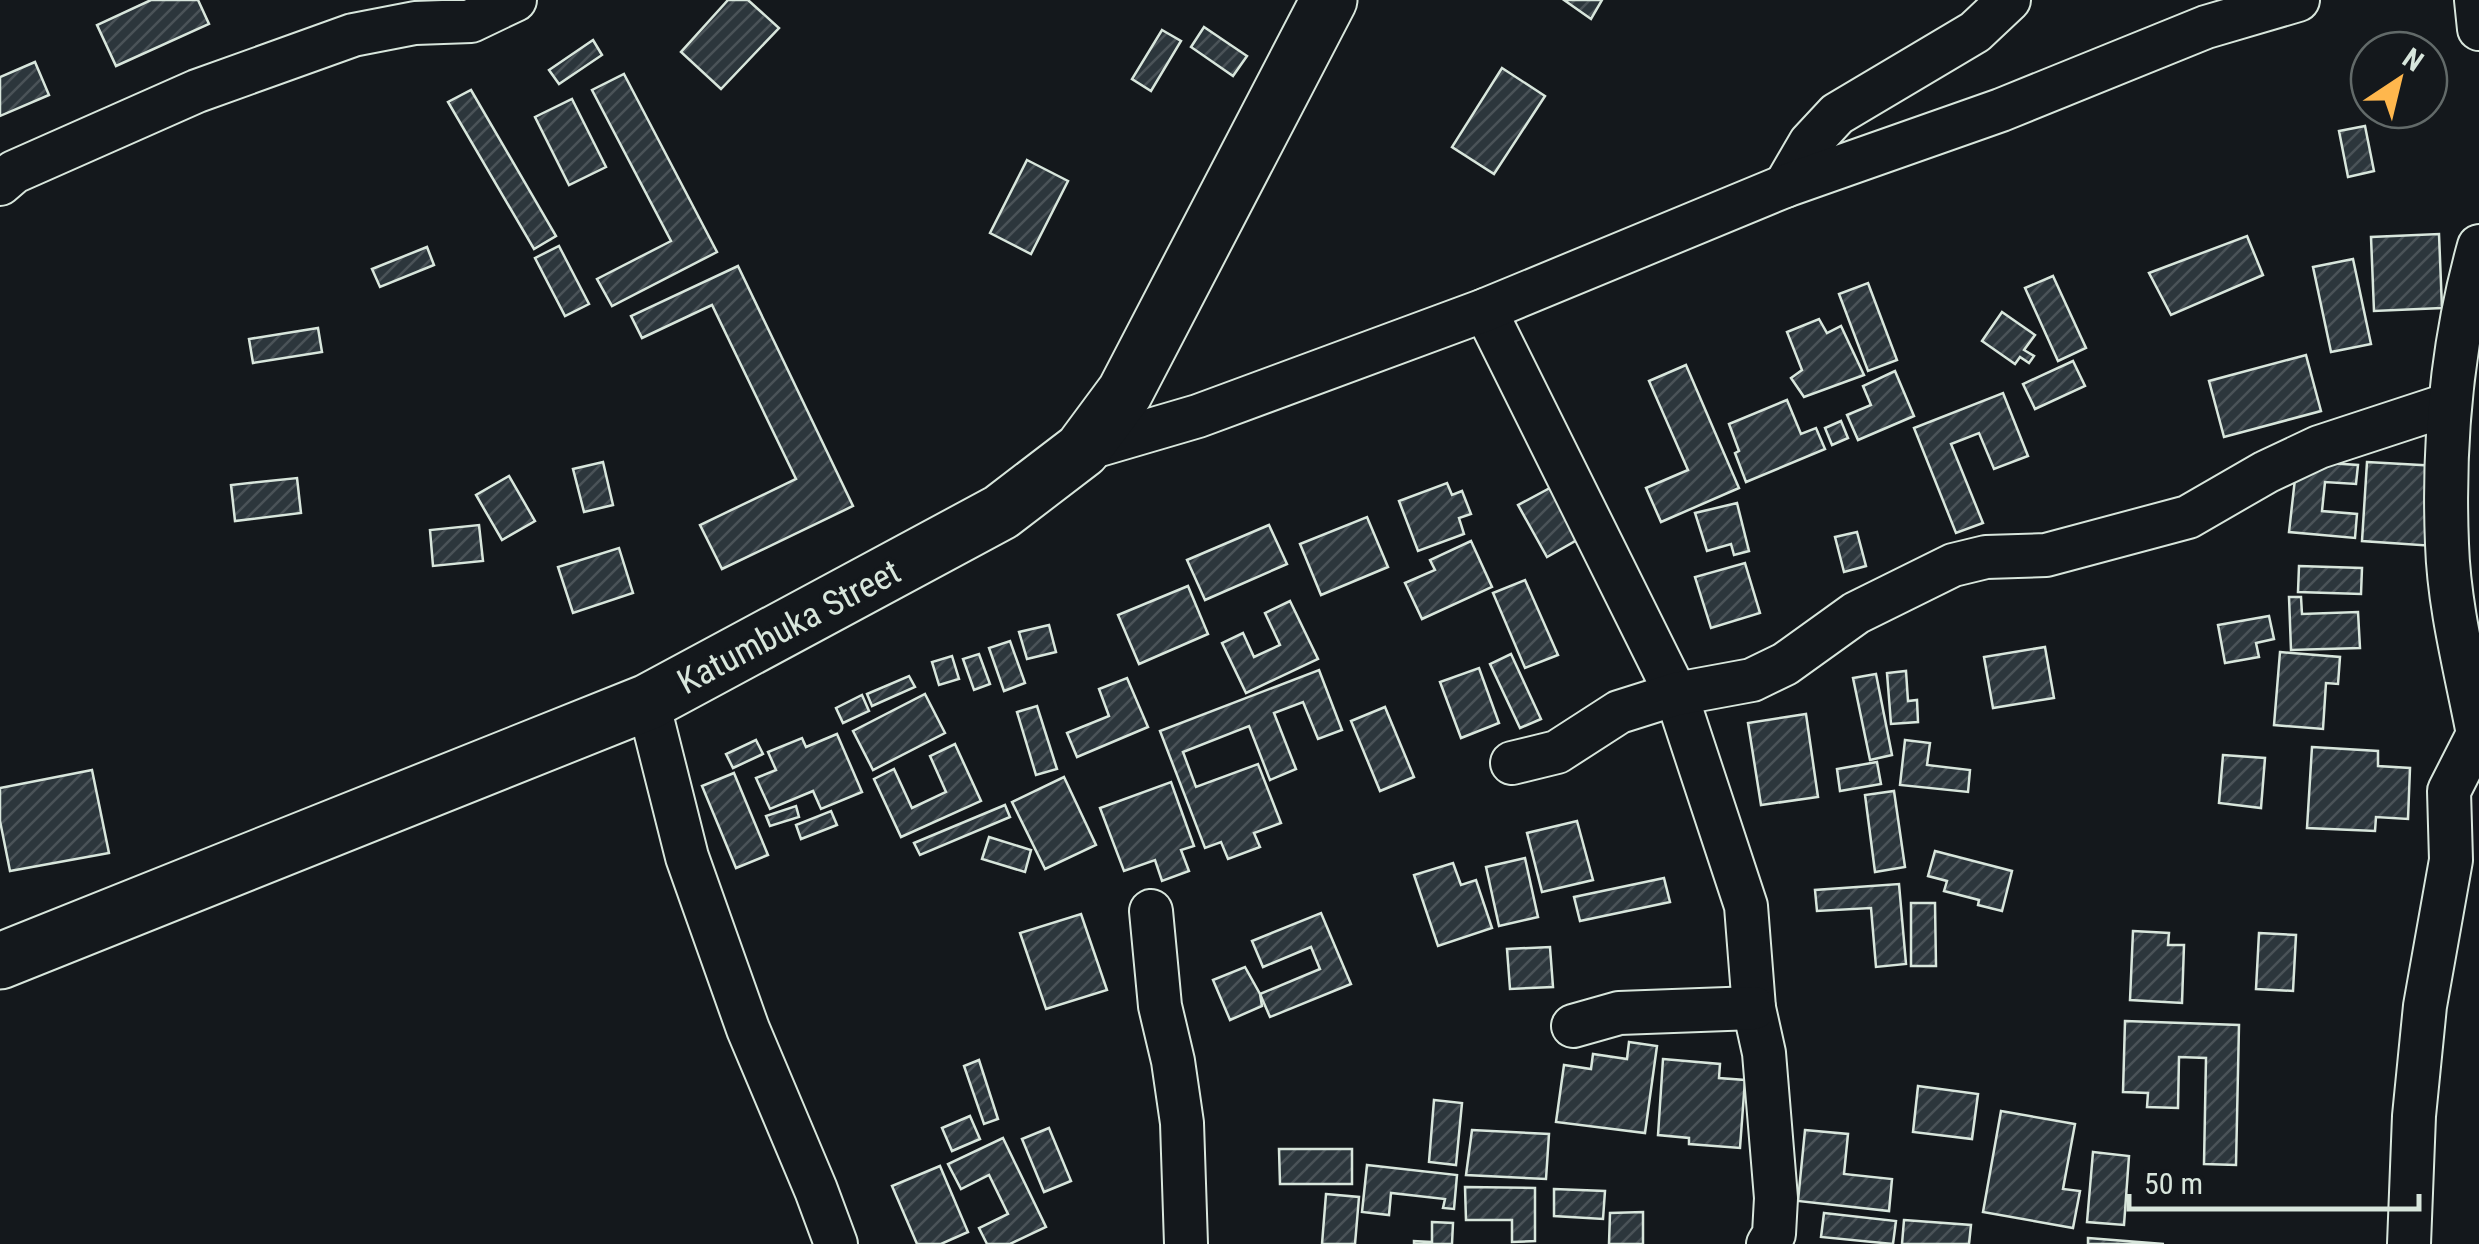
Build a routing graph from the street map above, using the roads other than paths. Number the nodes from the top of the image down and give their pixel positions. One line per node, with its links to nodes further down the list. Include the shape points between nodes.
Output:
1 (515, 0): 7 (street, via 471,22 415,22 353,35 196,90)
2 (1329, 0): 12 (main road, Katumbuka Street, via 1125,392)
3 (2009, 0): 8 (street, via 1976,32 1837,114)
4 (2298, 0): 8 (street, via 2206,27 2002,110)
5 (2476, 0): 6 (street)
6 (2479, 30)
7 (0, 184)
8 (1785, 186): 10 (street)
9 (2479, 246): 11 (street, via 2462,309)
10 (1485, 310): 12 (street, via 1198,416); 13 (street)
11 (2450, 404): 13 (street, via 2319,447 2188,516 2046,555 1986,557 1953,566 1856,613 1752,680); 23 (street, via 2447,545 2478,734 2448,790 2451,860 2425,1006)
12 (1082, 450): 14 (main road, Katumbuka Street, via 1001,512)
13 (1676, 694): 15 (street, via 1619,712 1558,752); 18 (street, via 1746,906)
14 (648, 702): 17 (main road, Katumbuka Street); 20 (street, via 687,856)
15 (1512, 764)
16 (1151, 911): 21 (street, via 1182,1123)
17 (0, 960)
18 (1754, 1008): 19 (street, via 1620,1013); 22 (street, via 1776,1198)
19 (1573, 1026)
20 (836, 1244)
21 (1186, 1244)
22 (1768, 1244)
23 (2409, 1244)

